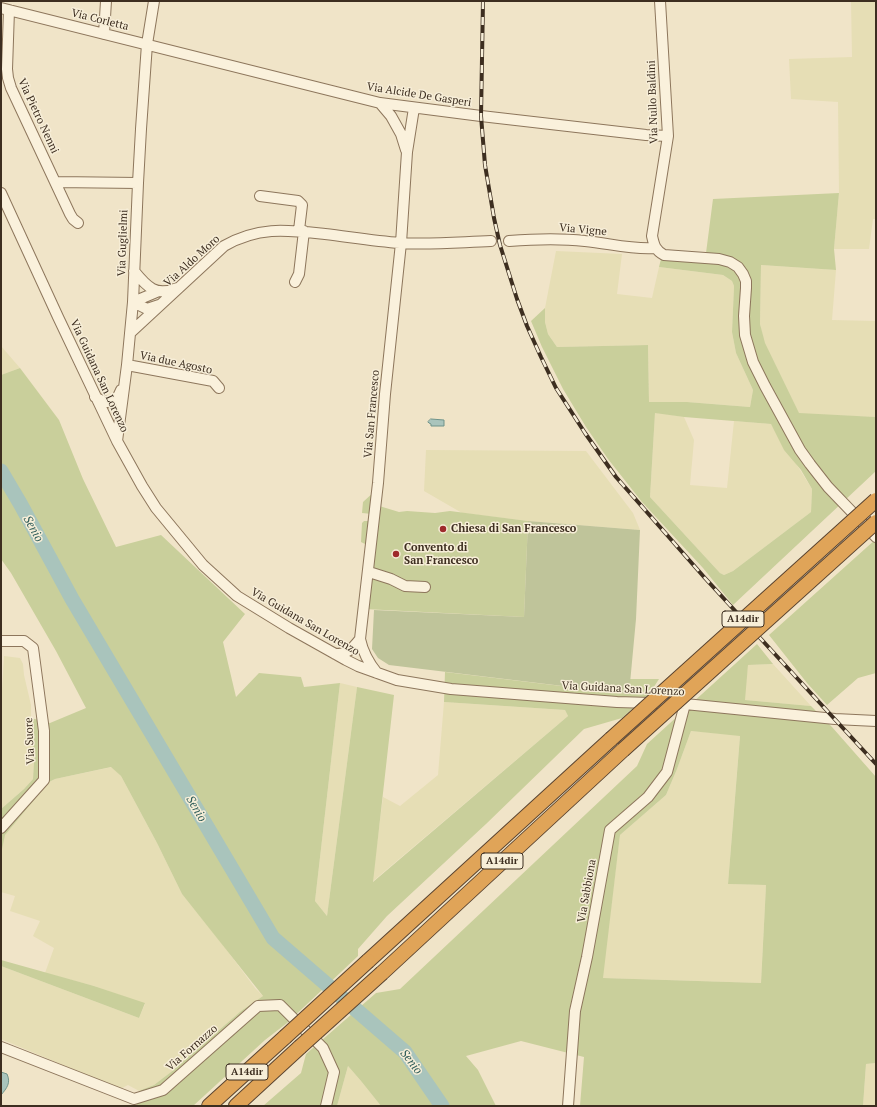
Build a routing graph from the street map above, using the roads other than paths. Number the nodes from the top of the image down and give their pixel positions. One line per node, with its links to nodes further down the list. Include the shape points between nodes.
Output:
1 (106, 1): 5 (street)
2 (154, 1): 6 (street, Via Guglielmi)
3 (660, 1): 9 (street, Via Nullo Baldini)
4 (5, 9): 5 (street, Via Corletta); 11 (street, Via Pietro Nenni, via 8,78)
5 (104, 34): 6 (street, Via Corletta)
6 (147, 44): 7 (street, Via Alcide De Gasperi); 12 (street, Via Guglielmi)
7 (380, 103): 8 (street, Via Alcide De Gasperi); 10 (street, Via San Francesco, via 391,116)
8 (414, 108): 9 (street, Via Alcide De Gasperi); 10 (street, Via San Francesco)
9 (668, 136): 20 (street, Via Nullo Baldini, via 652,236)
10 (407, 152): 19 (street, Via San Francesco)
11 (56, 182): 12 (street); 15 (street, Via Pietro Nenni, via 70,214)
12 (138, 183): 21 (street, Via Guglielmi)
13 (1, 194): 31 (street, Via Guidana San Lorenzo)
14 (260, 196): 16 (street, via 298,201 302,205)
15 (78, 223)
16 (301, 231): 19 (street, Via Aldo Moro); 22 (street, via 299,274); 23 (street, Via Aldo Moro, via 256,233 232,241)
17 (491, 241): 19 (street, Via Aldo Moro)
18 (509, 241): 20 (street, Via Vigne, via 558,239 644,249)
19 (401, 243): 36 (street, Via San Francesco)
20 (655, 248): 35 (street, via 664,255 719,260 738,267 746,281 745,335 753,362 765,386 810,464 828,487)
21 (134, 271): 24 (street, via 145,284); 25 (street, Via Guglielmi)
22 (295, 282)
23 (180, 286): 24 (street, via 169,292); 26 (street, Via Aldo Moro)
24 (158, 291): 25 (street)
25 (133, 302): 26 (street, via 147,309); 27 (street, Via Guglielmi)
26 (161, 304): 27 (street, Via Aldo Moro)
27 (130, 333): 28 (street, Via Guglielmi)
28 (127, 365): 29 (street, Via Guglielmi); 30 (street, Via due Agosto, via 213,381)
29 (125, 380): 31 (street, via 118,398 113,402); 32 (street, Via Guglielmi)
30 (218, 388)
31 (95, 397): 32 (street, Via Guidana San Lorenzo)
32 (117, 442): 40 (street, Via Guidana San Lorenzo, via 156,508 203,565 237,596)
33 (876, 500): 46 (highway, A14dir, bridge)
34 (876, 522): 47 (highway, A14dir, bridge, via 623,750)
35 (876, 537)
36 (369, 572): 37 (street, via 405,586); 38 (street, Via San Francesco)
37 (425, 587)
38 (360, 639): 40 (street, via 348,652); 41 (street, Via San Francesco, via 367,660)
39 (1, 641): 44 (street, Via Suore, via 24,641 33,648 44,731 44,780)
40 (335, 654): 41 (street, Via Guidana San Lorenzo)
41 (376, 673): 42 (street, Via Guidana San Lorenzo, via 397,680 451,689 616,702)
42 (685, 704): 43 (street, Via Guidana San Lorenzo); 49 (street, Via Sabbiona, via 667,772 648,797 610,830 575,1011)
43 (876, 721)
44 (1, 828)
45 (1, 1047): 48 (street, Via Fornazzo, via 134,1099 163,1090 258,1006 280,1005 323,1048 334,1072)
46 (209, 1106)
47 (236, 1106)
48 (326, 1106)
49 (568, 1106)

